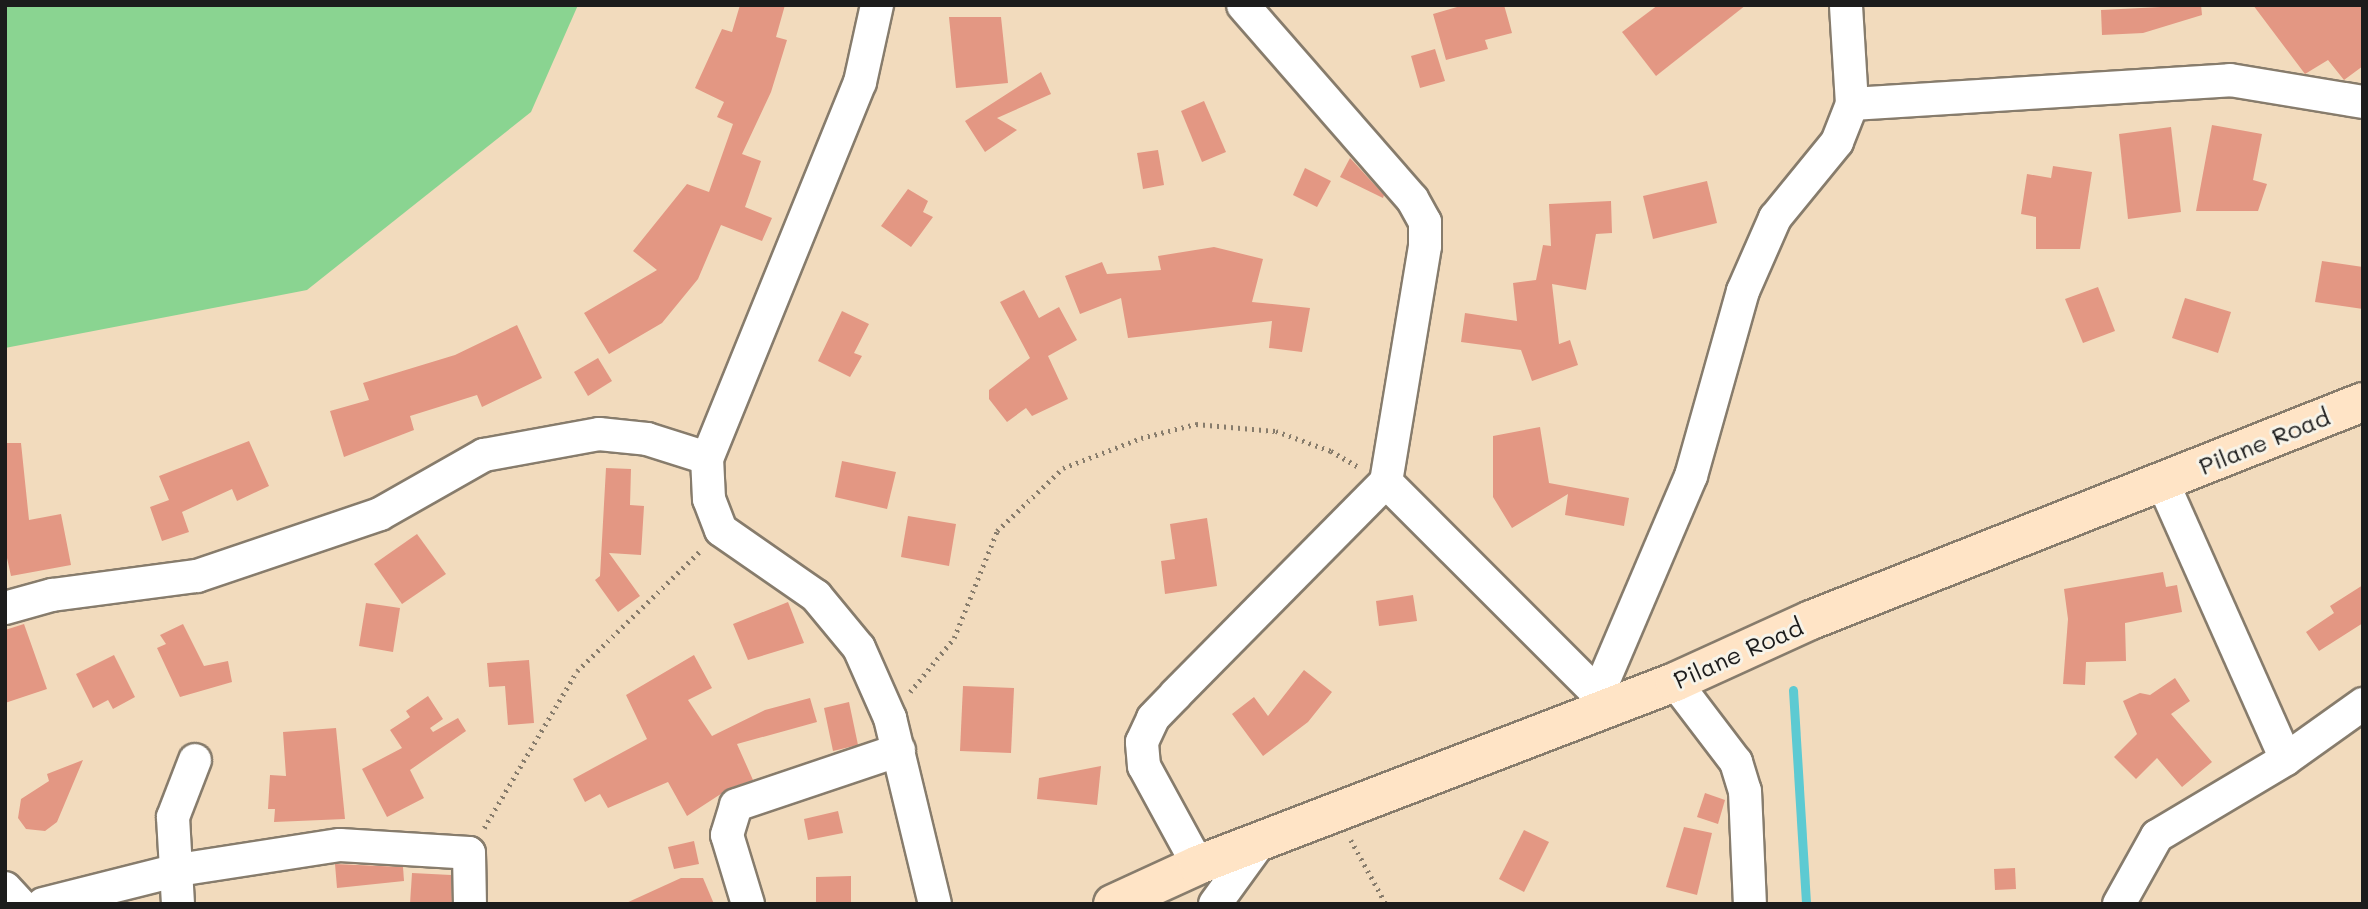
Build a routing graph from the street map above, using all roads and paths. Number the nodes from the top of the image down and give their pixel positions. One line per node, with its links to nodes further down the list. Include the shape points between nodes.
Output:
1 (877, 5): 7 (street, via 860,82)
2 (1243, 5): 8 (street, via 1412,199 1425,222)
3 (1846, 5): 5 (street)
4 (2363, 102): 5 (street, via 2230,80)
5 (1853, 104): 13 (street, via 1838,142 1775,218 1742,291 1691,476)
6 (2363, 402): 9 (main road, Pilane Road)
7 (707, 458): 10 (street, via 709,499); 11 (street, via 647,439 599,434 484,455 380,514 197,576 52,596)
8 (1386, 482): 13 (street); 15 (path, via 1331,451 1276,431 1196,424 1141,438 1063,468 996,531 954,638); 22 (street, via 1153,718 1142,742 1144,766)
9 (2163, 483): 12 (main road, Pilane Road, via 1811,620); 17 (street)
10 (721, 530): 15 (street, via 816,596 859,648); 21 (path, via 577,671)
11 (5, 608)
12 (1675, 682): 13 (main road, Pilane Road); 34 (street, via 1736,762 1745,791)
13 (1603, 699): 19 (main road, Pilane Road)
14 (2363, 704): 17 (street)
15 (890, 718): 16 (street)
16 (899, 750): 29 (street, via 736,805 727,835); 30 (street)
17 (2286, 759): 35 (street, via 2157,836)
18 (195, 760): 23 (street, via 178,794 173,817)
19 (1335, 811): 20 (main road, Pilane Road); 33 (path)
20 (1261, 842): 22 (main road, Pilane Road); 32 (street)
21 (469, 853): 23 (street, via 340,845); 28 (street)
22 (1198, 865): 31 (main road, Pilane Road)
23 (178, 870): 26 (street); 27 (street)
24 (5, 888): 25 (street)
25 (20, 904)
26 (43, 904)
27 (178, 904)
28 (470, 904)
29 (748, 904)
30 (935, 904)
31 (1113, 904)
32 (1214, 904)
33 (1386, 904)
34 (1750, 904)
35 (2119, 904)

